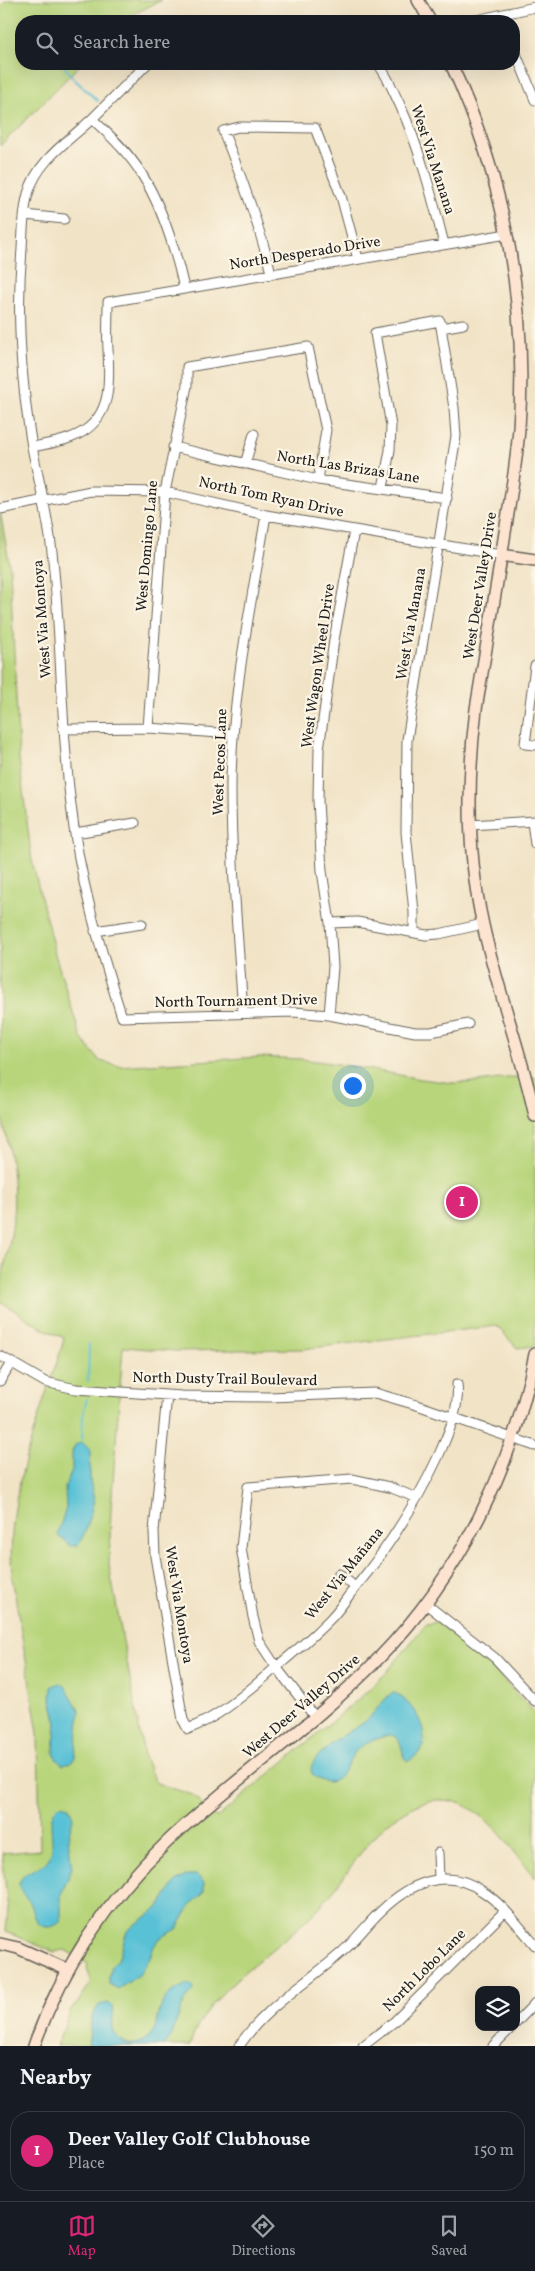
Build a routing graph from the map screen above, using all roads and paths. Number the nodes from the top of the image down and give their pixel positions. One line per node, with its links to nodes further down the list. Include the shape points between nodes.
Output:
1 (418, 0): 3 (street)
2 (535, 7): 4 (street)
3 (427, 15)
4 (510, 15)
5 (520, 63): 9 (street)
6 (141, 70): 10 (street, West Via Montoya)
7 (382, 70): 14 (street, West Via Manana, via 410,129)
8 (453, 70): 13 (street, West Deer Valley Drive, via 479,133)
9 (535, 100)
10 (92, 119): 11 (street, West Via Montoya, via 42,167 28,193); 17 (street, via 130,158 150,188 175,249)
11 (25, 215): 12 (street); 22 (street, West Via Montoya, via 20,270 20,352)
12 (64, 220)
13 (507, 234): 14 (street, North Desperado Drive); 33 (street, West Deer Valley Drive, via 518,319 520,396 516,458)
14 (444, 244): 15 (street, North Desperado Drive)
15 (358, 259): 16 (street, North Desperado Drive); 16 (street, via 341,196 315,128 239,127 223,131 262,236)
16 (271, 273): 17 (street, North Desperado Drive)
17 (184, 288): 22 (street, North Desperado Drive, via 108,302 110,386 104,407 92,430)
18 (463, 324): 19 (street)
19 (441, 325): 25 (street, via 375,334 391,426); 27 (street, West Via Manana, via 456,436)
20 (254, 434): 23 (street)
21 (173, 447): 23 (street, North Las Brizas Lane); 24 (street, West Domingo Lane, via 187,386 187,367 308,347 326,430); 26 (street, West Domingo Lane)
22 (32, 448): 28 (street, West Via Montoya)
23 (245, 464): 24 (street, North Las Brizas Lane)
24 (318, 480): 25 (street, North Las Brizas Lane)
25 (383, 488): 27 (street, North Las Brizas Lane)
26 (165, 492): 28 (street, North Tom Ryan Drive, via 91,491); 30 (street, North Tom Ryan Drive); 36 (street, West Domingo Lane)
27 (447, 498): 32 (street, West Via Manana)
28 (44, 500): 29 (street, North Tom Ryan Drive); 37 (street, West Via Montoya, via 57,590)
29 (0, 509)
30 (266, 515): 31 (street, North Tom Ryan Drive); 38 (street, West Pecos Lane, via 240,670)
31 (354, 531): 32 (street, North Tom Ryan Drive); 45 (street, West Wagon Wheel Drive, via 334,640 320,749 318,801 322,872)
32 (440, 545): 33 (street, North Tom Ryan Drive); 49 (street, West Via Manana, via 407,740 406,832)
33 (501, 555): 34 (street, North Tom Ryan Drive); 42 (street, West Deer Valley Drive, via 471,751)
34 (535, 560)
35 (535, 666): 39 (street, via 525,744)
36 (148, 728): 37 (street); 38 (street)
37 (63, 729): 43 (street, West Via Montoya)
38 (234, 734): 50 (street, West Pecos Lane, via 231,789 234,881)
39 (535, 745)
40 (534, 822): 42 (street); 44 (street)
41 (136, 823): 43 (street)
42 (470, 825): 47 (street, West Deer Valley Drive)
43 (75, 833): 48 (street, West Via Montoya)
44 (535, 844)
45 (330, 923): 49 (street, via 357,922); 51 (street, West Wagon Wheel Drive, via 333,967)
46 (142, 924): 48 (street)
47 (483, 924): 49 (street, via 439,934); 54 (street, West Deer Valley Drive)
48 (94, 931): 52 (street, West Via Montoya)
49 (414, 932)
50 (244, 1012): 51 (street, North Tournament Drive); 52 (street, North Tournament Drive)
51 (329, 1015): 53 (street, North Tournament Drive, via 415,1032)
52 (122, 1017)
53 (468, 1024)
54 (535, 1116)
55 (535, 1354): 62 (street, West Deer Valley Drive)
56 (0, 1356): 57 (street, North Dusty Trail Boulevard)
57 (11, 1363): 58 (street); 60 (street, North Dusty Trail Boulevard, via 58,1386)
58 (0, 1382)
59 (457, 1384): 61 (street, via 459,1397)
60 (167, 1395): 61 (street, North Dusty Trail Boulevard, via 375,1393); 71 (street, West Via Montoya, via 154,1530 155,1556 183,1720)
61 (453, 1417): 62 (street, North Dusty Trail Boulevard); 64 (street, West Via Mañana)
62 (513, 1438): 63 (street, North Dusty Trail Boulevard); 67 (street, West Deer Valley Drive, via 473,1531)
63 (535, 1446)
64 (417, 1498): 66 (street, West Via Mañana, via 381,1556); 68 (street, via 390,1487 352,1479 248,1487 241,1548 246,1581 259,1641)
65 (338, 1574): 66 (street)
66 (355, 1587): 68 (street, West Via Mañana, via 332,1617)
67 (426, 1604): 69 (street, via 496,1658); 70 (street, West Deer Valley Drive, via 380,1658)
68 (276, 1668): 70 (street); 71 (street, West Via Mañana, via 229,1708)
69 (535, 1701)
70 (315, 1717): 77 (street, West Deer Valley Drive, via 168,1841 111,1904)
71 (188, 1728)
72 (438, 1853): 73 (street)
73 (439, 1879): 74 (street, via 459,1881 481,1890); 83 (street, via 413,1886 396,1897 342,1952 265,2013)
74 (504, 1912): 76 (street); 84 (street, North Lobo Lane, via 395,2021)
75 (0, 1944): 77 (street, via 18,1948)
76 (535, 1945)
77 (68, 1970): 82 (street, West Deer Valley Drive)
78 (535, 2004): 79 (street)
79 (520, 2019)
80 (509, 2031): 81 (street)
81 (497, 2045)
82 (34, 2046)
83 (239, 2046)
84 (363, 2046)

